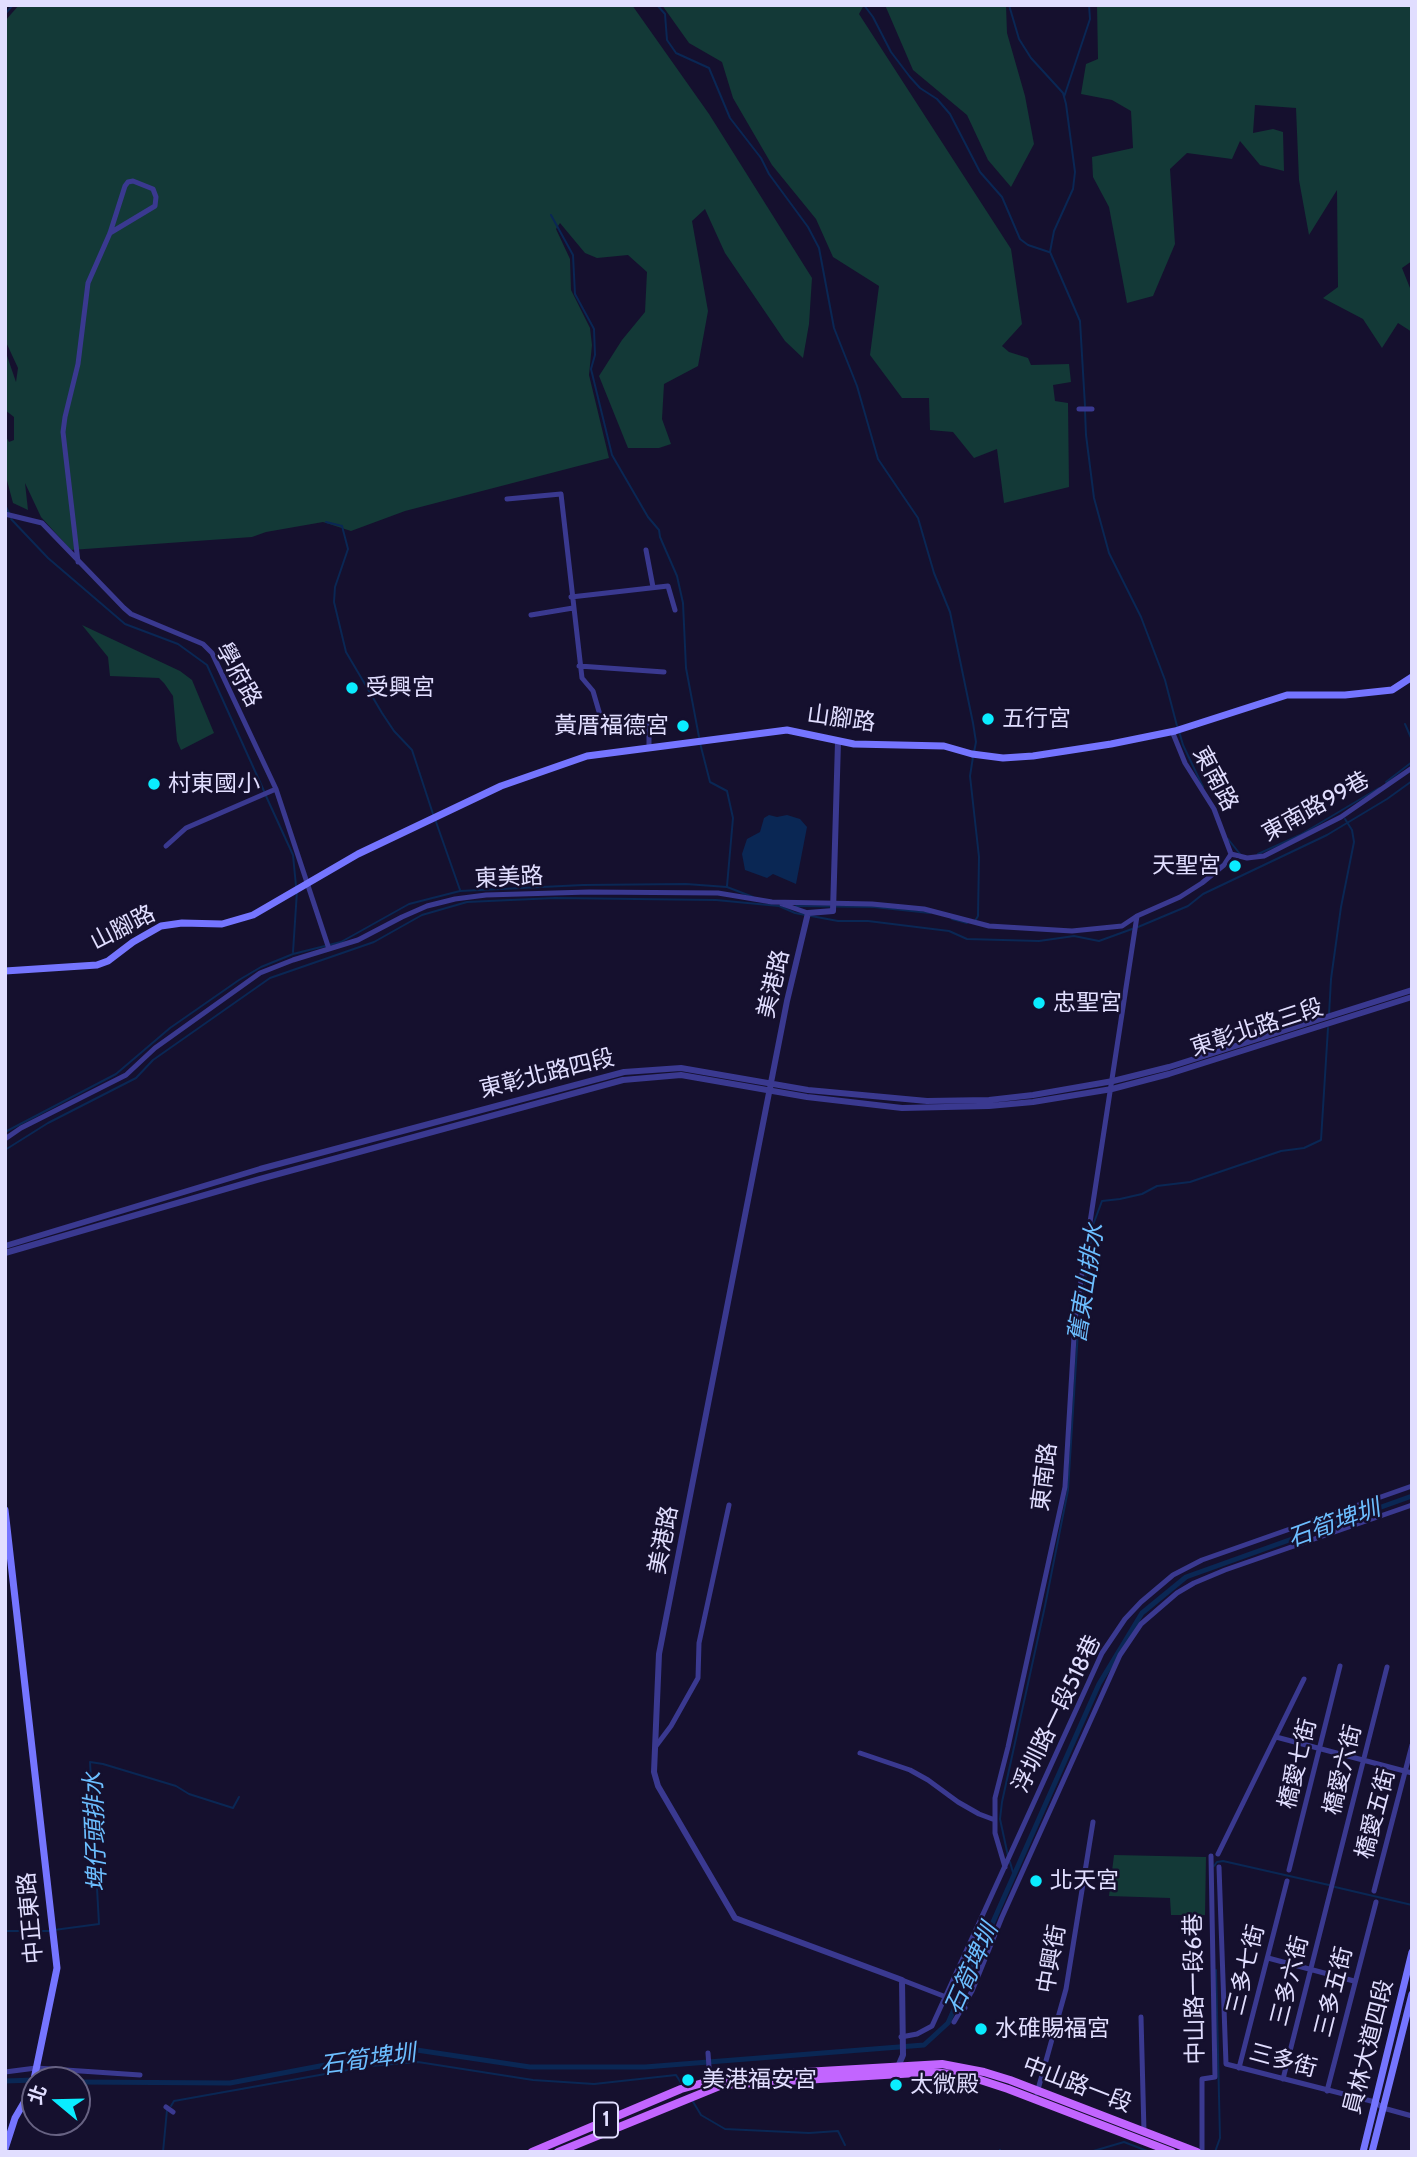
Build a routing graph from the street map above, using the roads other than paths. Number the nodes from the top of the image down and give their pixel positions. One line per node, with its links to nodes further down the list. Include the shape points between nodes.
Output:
1 (110, 233): 1 (street, via 155,206 153,189 128,182); 7 (street, via 88,283 78,364 65,416 65,458)
2 (1079, 409): 3 (street)
3 (1092, 409)
4 (507, 499): 9 (street, via 561,494)
5 (5, 514): 7 (street, 學府路, via 42,523)
6 (646, 550): 8 (street)
7 (78, 562): 20 (street, 學府路, via 131,614 202,644 212,653)
8 (653, 587): 9 (street); 11 (street, via 670,588)
9 (571, 597): 10 (street)
10 (573, 608): 12 (street); 13 (street)
11 (675, 610)
12 (531, 615)
13 (579, 666): 14 (street); 18 (street, via 600,715 612,723 644,721 649,728)
14 (664, 672)
15 (1412, 677): 16 (main road, 山腳路, via 1392,690 1287,695)
16 (1173, 731): 17 (main road, 山腳路, via 1003,758 944,746); 22 (street, 東南路, via 1185,763 1214,809)
17 (838, 742): 18 (main road, 山腳路, via 787,730); 25 (street)
18 (649, 748): 23 (main road, 山腳路, via 587,756 500,786 358,854)
19 (1412, 768): 22 (street, 東南路99巷, via 1341,817 1264,856)
20 (276, 789): 21 (street, via 186,828); 23 (street, 學府路)
21 (166, 846)
22 (1231, 854): 27 (street, via 1202,883)
23 (305, 885): 28 (street, 學府路); 29 (main road, 山腳路, via 253,915 231,922 161,926 97,965)
24 (772, 902): 25 (street); 26 (street); 28 (street, 東美路, via 718,893 479,895 427,906)
25 (835, 904): 26 (street, via 834,911); 27 (street, via 924,909 989,926 1072,931 1122,926)
26 (807, 916): 33 (street, 美港路)
27 (1138, 916): 32 (street, 東南路)
28 (329, 949): 36 (street, 東美路, via 260,973 155,1048 127,1075)
29 (5, 971)
30 (1412, 990): 32 (street, 東彰北路三段)
31 (1412, 997): 34 (street, 東彰北路三段)
32 (1113, 1081): 33 (street, 東彰北路四段, via 989,1100 927,1101); 34 (street, 東南路)
33 (770, 1088): 34 (street, 東彰北路四段, via 902,1108 1033,1102); 35 (street, 東彰北路四段, via 681,1075 643,1077); 49 (street, 美港路, via 659,1654)
34 (1112, 1089): 55 (street, 東南路, via 1075,1320 1065,1487 995,1798)
35 (450, 1121): 37 (street, 東彰北路四段, via 260,1169); 38 (street, 東彰北路四段)
36 (5, 1139)
37 (5, 1245)
38 (5, 1253)
39 (1412, 1486): 47 (street, 浮圳路一段518巷, via 1173,1575 1140,1602 1111,1638)
40 (729, 1505): 49 (street, via 699,1643 698,1678)
41 (1412, 1505): 50 (street, via 1225,1570 1177,1593 1141,1624 1120,1655)
42 (5, 1510): 77 (main road, 中正東路, via 57,1968)
43 (1340, 1666): 51 (street, 橋愛七街)
44 (1387, 1667): 53 (street, 橋愛六街)
45 (1304, 1679): 46 (street)
46 (1276, 1737): 51 (street); 99 (street, 中山路一段6巷, via 1214,1855 1215,2077 1202,2079)
47 (1062, 1742): 50 (street); 57 (street, 浮圳路一段518巷)
48 (1412, 1745): 54 (street, 橋愛五街)
49 (653, 1749): 67 (street, 美港路, via 657,1786 735,1918)
50 (1078, 1749): 72 (street)
51 (1320, 1749): 53 (street); 59 (street, 橋愛七街)
52 (860, 1753): 55 (street, via 910,1770)
53 (1363, 1761): 54 (street); 61 (street, 橋愛六街)
54 (1409, 1772): 62 (street, 橋愛五街)
55 (995, 1820): 57 (street, 東南路)
56 (1093, 1822): 86 (street, 中興街, via 1066,1989)
57 (1006, 1864): 71 (street, 浮圳路一段518巷)
58 (1219, 1867): 79 (street, 三多街, via 1226,2064)
59 (1289, 1870)
60 (1287, 1881): 65 (street, 三多七街)
61 (1331, 1891): 66 (street, 三多六街)
62 (1374, 1891)
63 (1376, 1902): 68 (street, 三多五街)
64 (1412, 1952): 69 (main road, 員林大道四段)
65 (1268, 1958): 66 (street); 79 (street, 三多七街)
66 (1311, 1970): 68 (street); 83 (street, 三多六街)
67 (902, 1980): 71 (street); 75 (street)
68 (1354, 1981): 85 (street, 三多五街)
69 (1402, 1993): 70 (street); 87 (main road, 員林大道四段)
70 (1412, 1995): 90 (main road, 員林大道四段)
71 (946, 1997): 72 (street); 75 (street, 浮圳路一段518巷, via 932,2025)
72 (965, 2008): 74 (street)
73 (1141, 2017): 93 (street)
74 (954, 2022)
75 (901, 2039): 78 (street)
76 (708, 2053): 84 (street)
77 (36, 2066)
78 (898, 2068): 82 (street); 84 (main road, 中山路一段 / 1); 86 (main road, 中山路一段 / 1, via 942,2064 984,2072)
79 (1239, 2068): 83 (street, 三多街)
80 (91, 2072): 81 (street)
81 (141, 2076)
82 (887, 2076): 86 (main road, 中山路一段 / 1, via 933,2072 968,2076); 96 (main road, 中山路一段 / 1, via 722,2085)
83 (1283, 2079): 85 (street, 三多街)
84 (710, 2081): 95 (main road, 中山路一段 / 1, via 685,2087)
85 (1327, 2091): 87 (street, 三多街)
86 (1035, 2095): 93 (main road, 中山路一段 / 1); 97 (main road, 中山路一段 / 1)
87 (1375, 2102): 90 (street, 三多街); 100 (main road, 員林大道四段)
88 (166, 2107): 91 (street)
89 (21, 2108): 94 (main road, 中正東路)
90 (1383, 2108): 92 (street, 三多街); 101 (main road, 員林大道四段)
91 (173, 2112)
92 (1412, 2116)
93 (1144, 2132): 98 (main road, 中山路一段 / 1)
94 (5, 2149)
95 (531, 2152)
96 (558, 2152)
97 (1172, 2152)
98 (1197, 2152)
99 (1202, 2152)
100 (1363, 2152)
101 (1372, 2152)

